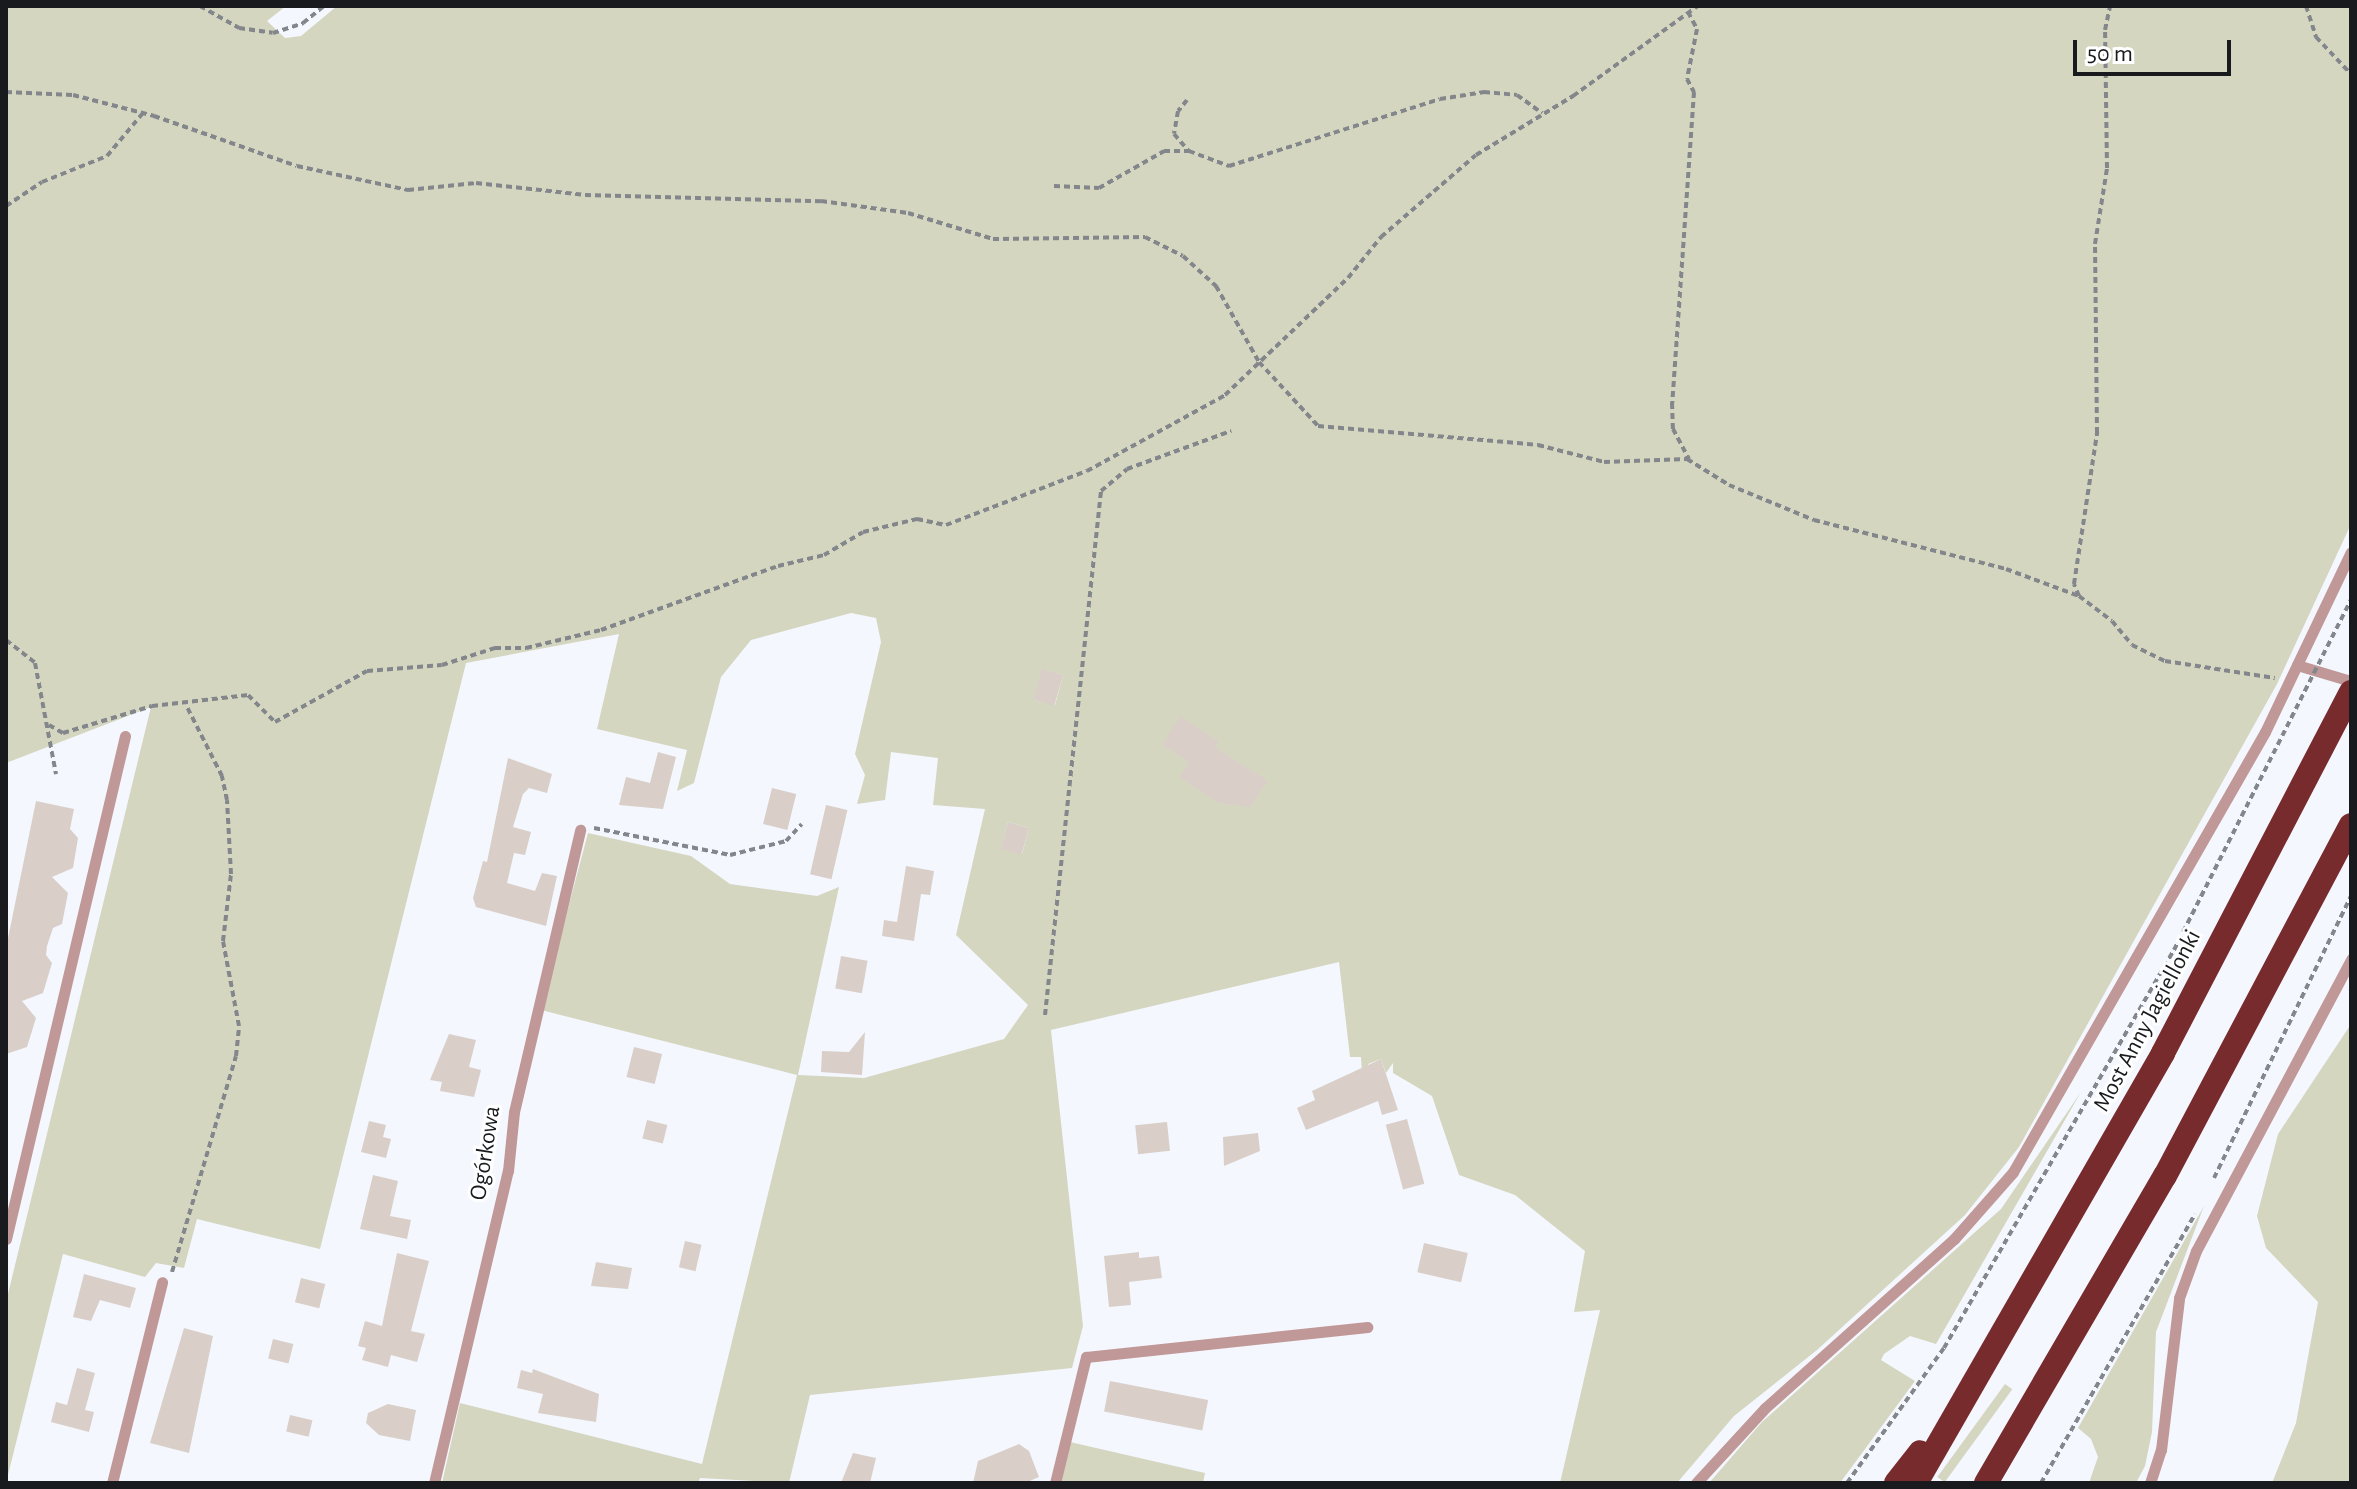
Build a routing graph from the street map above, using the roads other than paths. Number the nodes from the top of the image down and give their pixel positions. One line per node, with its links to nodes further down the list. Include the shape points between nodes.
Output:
1 (2351, 552): 2 (lane)
2 (2297, 665): 3 (lane); 16 (lane, via 2070,1080 2013,1172 1954,1239 1765,1408)
3 (2351, 681)
4 (2351, 692): 12 (highway, Most Anny Jagiellonki, via 2177,1028)
5 (125, 736): 9 (lane)
6 (2351, 825): 19 (highway, via 2165,1176)
7 (580, 830): 14 (lane, Ogórkowa, via 517,1098 508,1171)
8 (2351, 959): 20 (lane, via 2196,1251 2179,1298 2161,1450)
9 (6, 1239)
10 (162, 1282): 13 (lane)
11 (1367, 1327): 15 (lane, via 1086,1357)
12 (1983, 1371): 17 (highway); 18 (highway)
13 (112, 1483)
14 (434, 1483)
15 (1055, 1483)
16 (1696, 1483)
17 (1896, 1483)
18 (1916, 1483)
19 (1986, 1483)
20 (2150, 1483)

